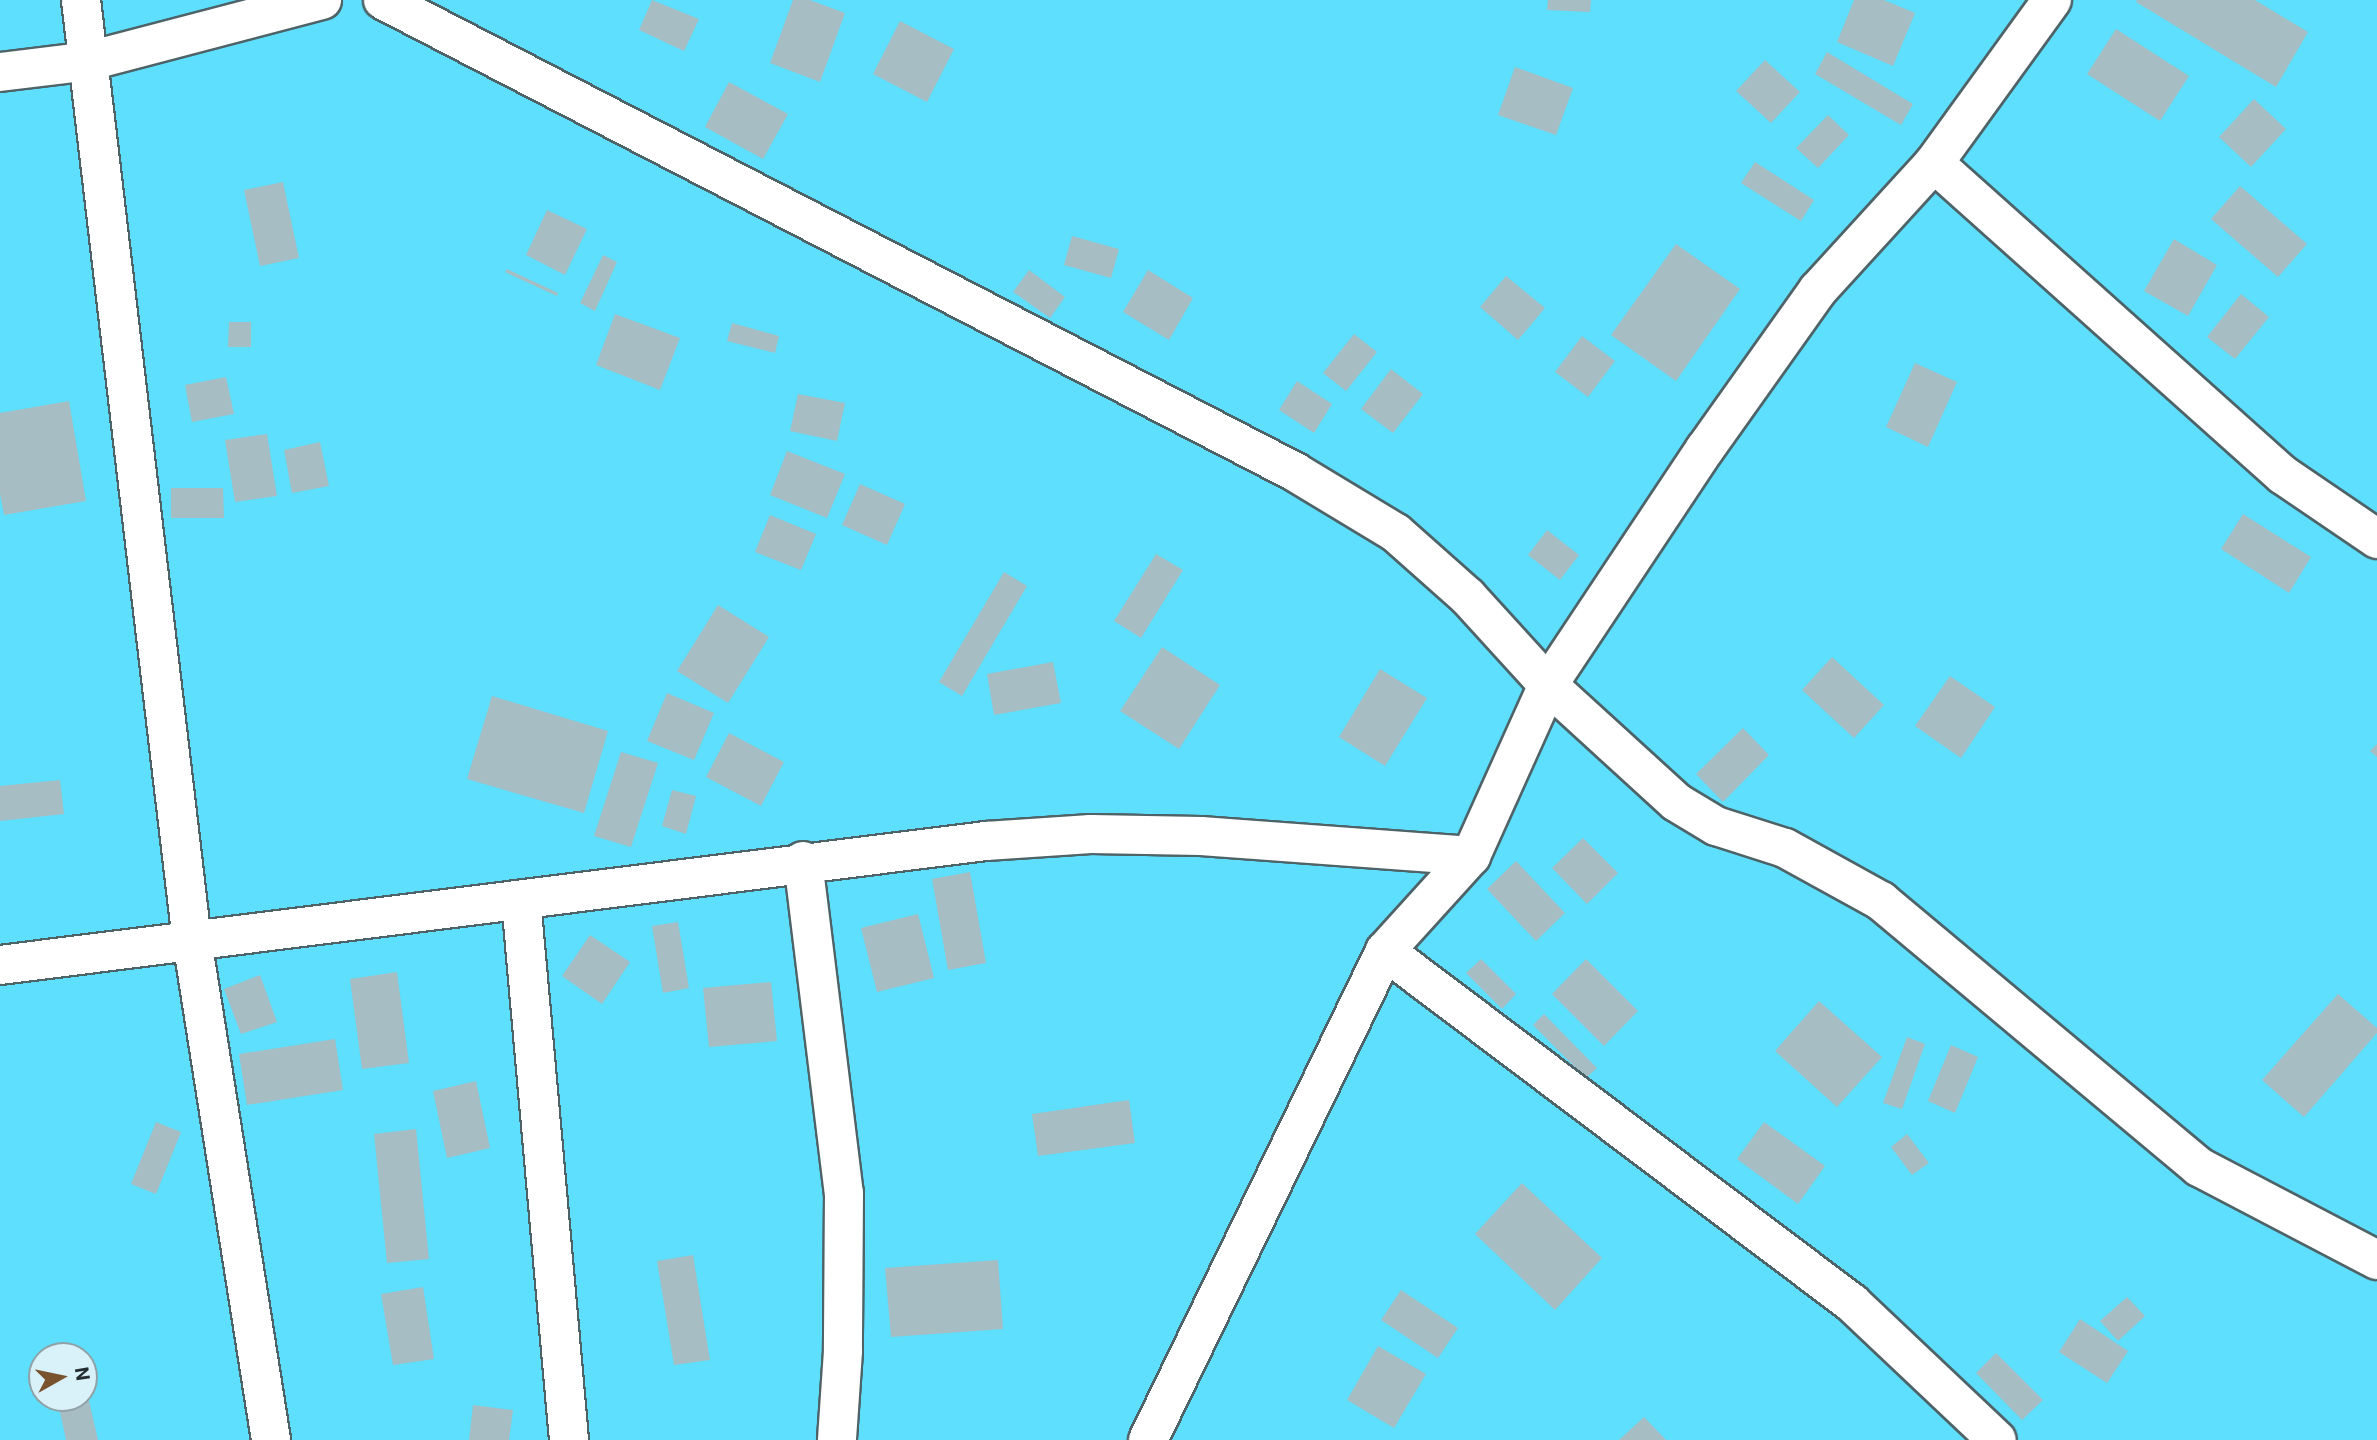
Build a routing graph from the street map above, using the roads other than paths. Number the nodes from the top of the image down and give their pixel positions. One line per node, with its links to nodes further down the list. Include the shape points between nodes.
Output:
1 (81, 0): 5 (street)
2 (322, 0): 5 (street)
3 (383, 0): 9 (street, via 1295,472 1396,533 1468,597)
4 (2052, 0): 7 (street)
5 (89, 61): 6 (street); 13 (street)
6 (0, 72)
7 (1934, 163): 8 (street, via 2283,475); 9 (street, via 1818,290 1705,449)
8 (2377, 539)
9 (1548, 685): 10 (street); 16 (street, via 1676,802 1716,826 1785,848 1881,901 2199,1167)
10 (1471, 856): 11 (street, via 1215,837 1091,834); 14 (street)
11 (803, 861): 12 (street); 19 (street, via 844,1193)
12 (521, 900): 13 (street); 18 (street)
13 (192, 940): 15 (street); 17 (street)
14 (1385, 951): 20 (street); 21 (street, via 1852,1303)
15 (0, 965)
16 (2377, 1259)
17 (271, 1440)
18 (569, 1440)
19 (837, 1440)
20 (1148, 1440)
21 (1997, 1440)

